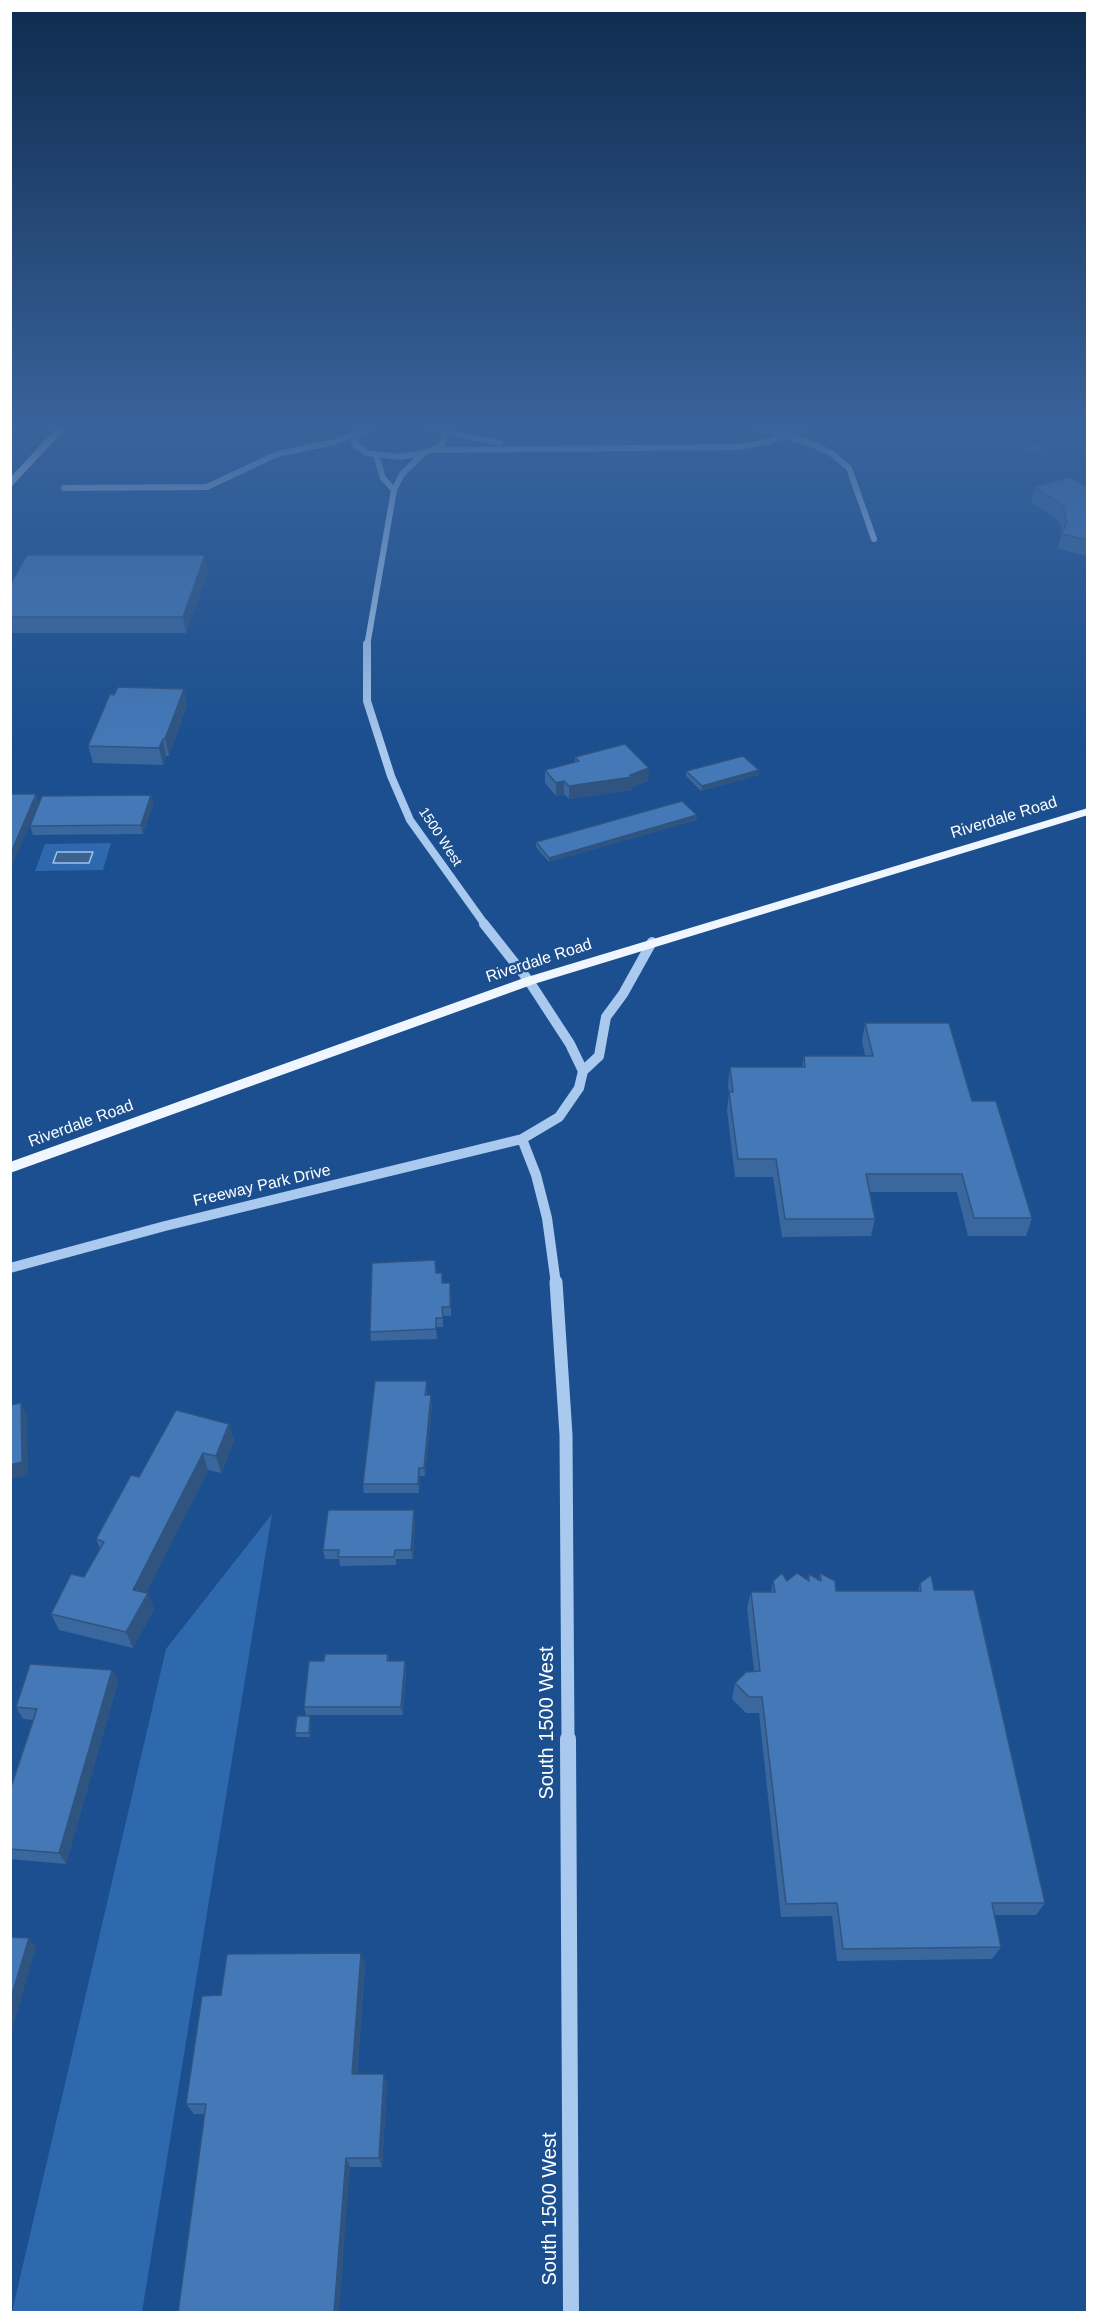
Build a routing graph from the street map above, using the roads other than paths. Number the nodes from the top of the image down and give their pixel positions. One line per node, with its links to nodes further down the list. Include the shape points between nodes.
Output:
1 (386, 533): 6 (street, 1500 West, via 366,651 367,701 391,776 410,819 470,906)
2 (872, 533): 3 (street)
3 (874, 539)
4 (1088, 811): 5 (main road, Riverdale Road)
5 (652, 942): 6 (main road, Riverdale Road); 7 (street, via 606,1017 598,1056)
6 (529, 981): 7 (street, 1500 West); 9 (main road, Riverdale Road)
7 (583, 1071): 8 (street, via 579,1088 559,1117)
8 (522, 1139): 10 (street, Freeway Park Drive); 11 (street, South 1500 West, via 536,1175 548,1227 558,1296 566,1435)
9 (10, 1168)
10 (10, 1268)
11 (571, 2313)

